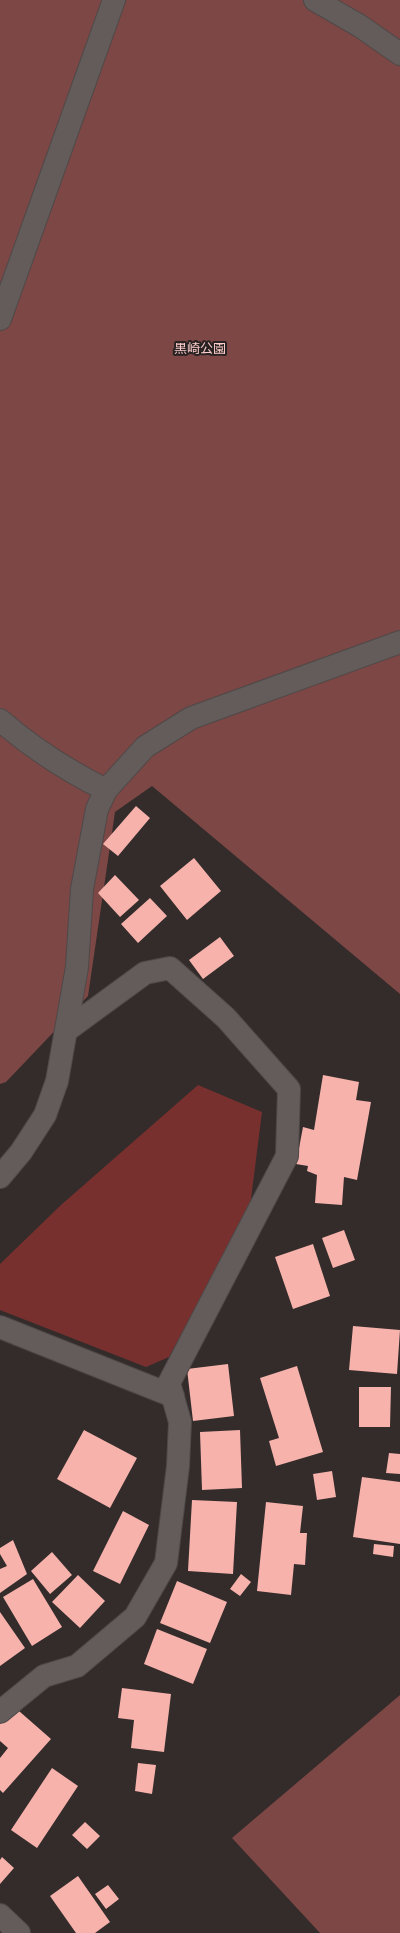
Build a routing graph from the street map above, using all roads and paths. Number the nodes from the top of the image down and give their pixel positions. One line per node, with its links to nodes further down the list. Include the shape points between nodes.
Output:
1 (114, 0): 4 (street)
2 (315, 0): 3 (street, via 360,26)
3 (400, 54)
4 (0, 319)
5 (400, 642): 7 (street, via 191,718 145,747)
6 (0, 720): 7 (street, via 22,739 68,770)
7 (106, 790): 8 (street, via 97,809 82,889 77,967)
8 (66, 1030): 9 (street, via 57,1081 45,1114 21,1152); 11 (street, via 145,973 170,968 226,1018 289,1089 287,1156 169,1382)
9 (0, 1177)
10 (0, 1327): 11 (street)
11 (173, 1396): 12 (street, via 180,1422 166,1563 135,1617 77,1666 44,1676)
12 (0, 1712)
13 (0, 1915): 14 (street)
14 (19, 1933)

